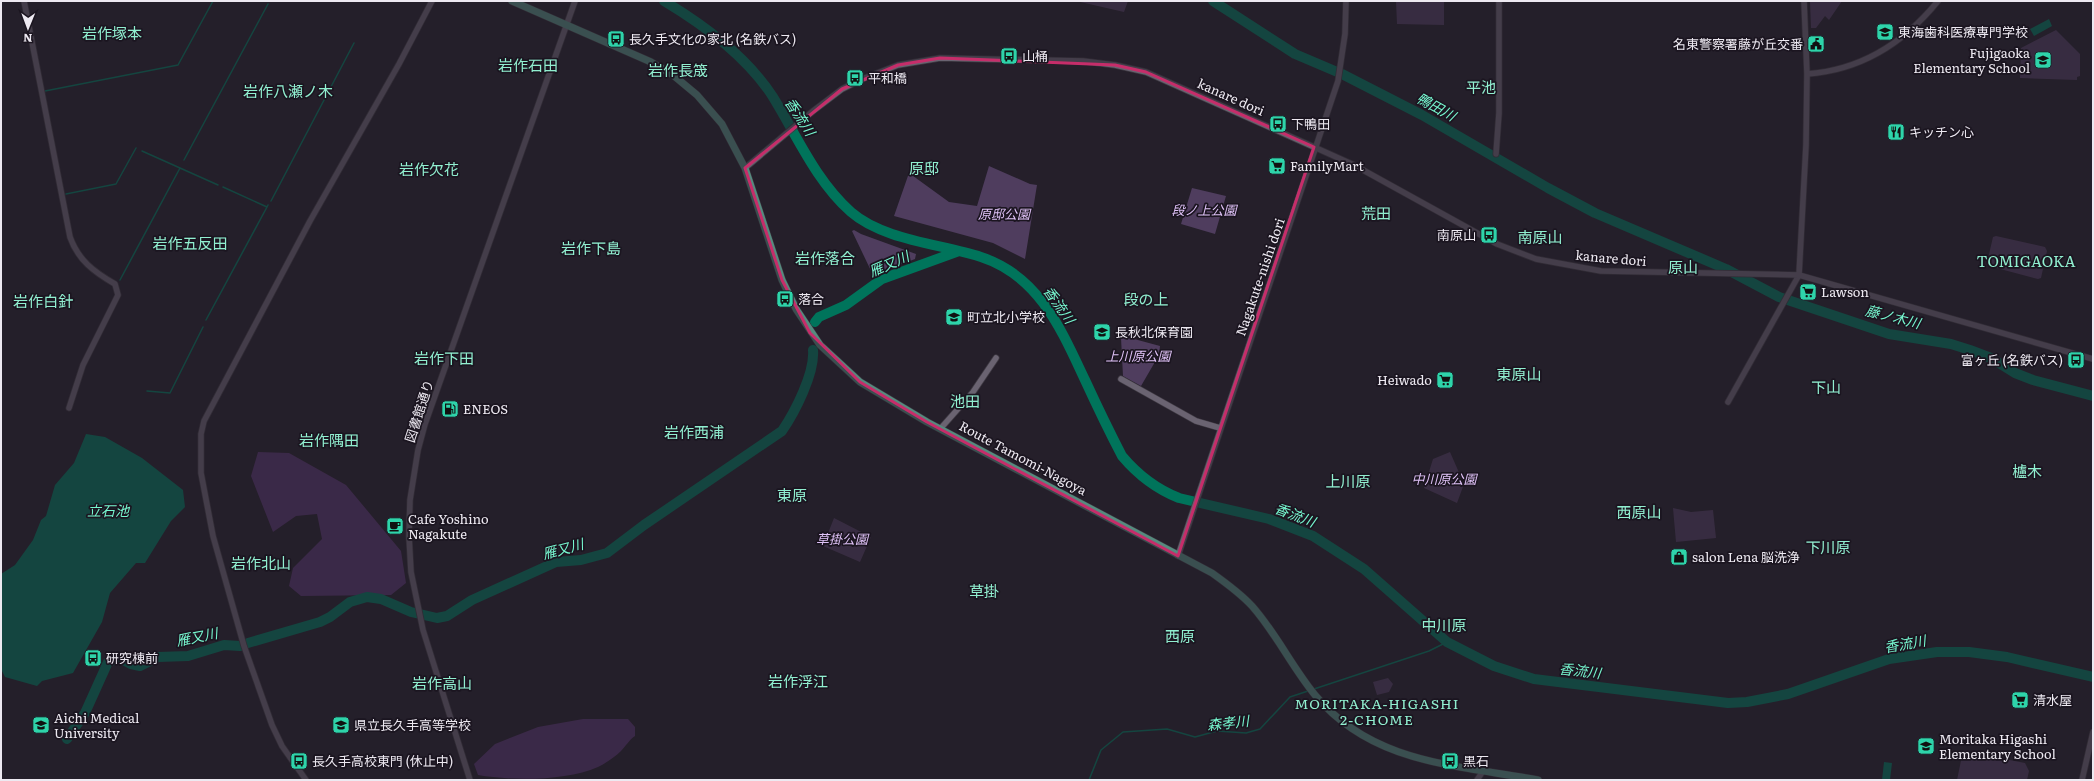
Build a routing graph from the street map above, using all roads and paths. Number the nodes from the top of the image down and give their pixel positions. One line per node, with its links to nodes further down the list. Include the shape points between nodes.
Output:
1 (24, 1): 19 (street, via 70,237 81,259 115,284 118,295 83,365)
2 (432, 1): 25 (street, via 400,64 310,222 206,416 201,434 201,473 214,536 245,651 272,725 282,746)
3 (512, 1): 9 (main road, Route Tamomi-Nagoya)
4 (575, 1): 9 (street, 図書館通り)
5 (1346, 1): 11 (street, Nagakute-nishi dori, via 1345,34 1338,80)
6 (1499, 1): 12 (street)
7 (1804, 1): 10 (street)
8 (1938, 1): 10 (street, via 1925,17 1879,52 1846,68)
9 (567, 24): 13 (main road, Route Tamomi-Nagoya, via 651,62 681,81 722,124); 26 (street, 図書館通り, via 418,450 410,500 411,566 420,620)
10 (1807, 74): 14 (street)
11 (1314, 147): 13 (street, kanare dori, via 1146,72 1083,61 940,58 898,65 842,89); 14 (street, kanare dori, via 1354,165 1497,244 1536,259 1601,271); 21 (street, Nagakute-nishi dori)
12 (1496, 154)
13 (745, 168): 20 (main road, Route Tamomi-Nagoya, via 782,280 810,332 820,345 860,382)
14 (1799, 275): 16 (street, kanare dori); 18 (street)
15 (996, 358): 20 (street, via 973,392)
16 (2093, 359)
17 (1121, 379): 21 (street, via 1196,421)
18 (1728, 402)
19 (69, 408)
20 (941, 428): 22 (main road, Route Tamomi-Nagoya)
21 (1220, 428): 22 (street, Nagakute-nishi dori)
22 (1178, 556): 24 (main road, Route Tamomi-Nagoya, via 1212,573 1252,606 1315,695 1356,730 1409,757)
23 (2093, 732): 29 (street)
24 (1484, 771): 27 (street); 28 (main road, Route Tamomi-Nagoya)
25 (306, 780)
26 (470, 780)
27 (1478, 780)
28 (1538, 780)
29 (2082, 780)

